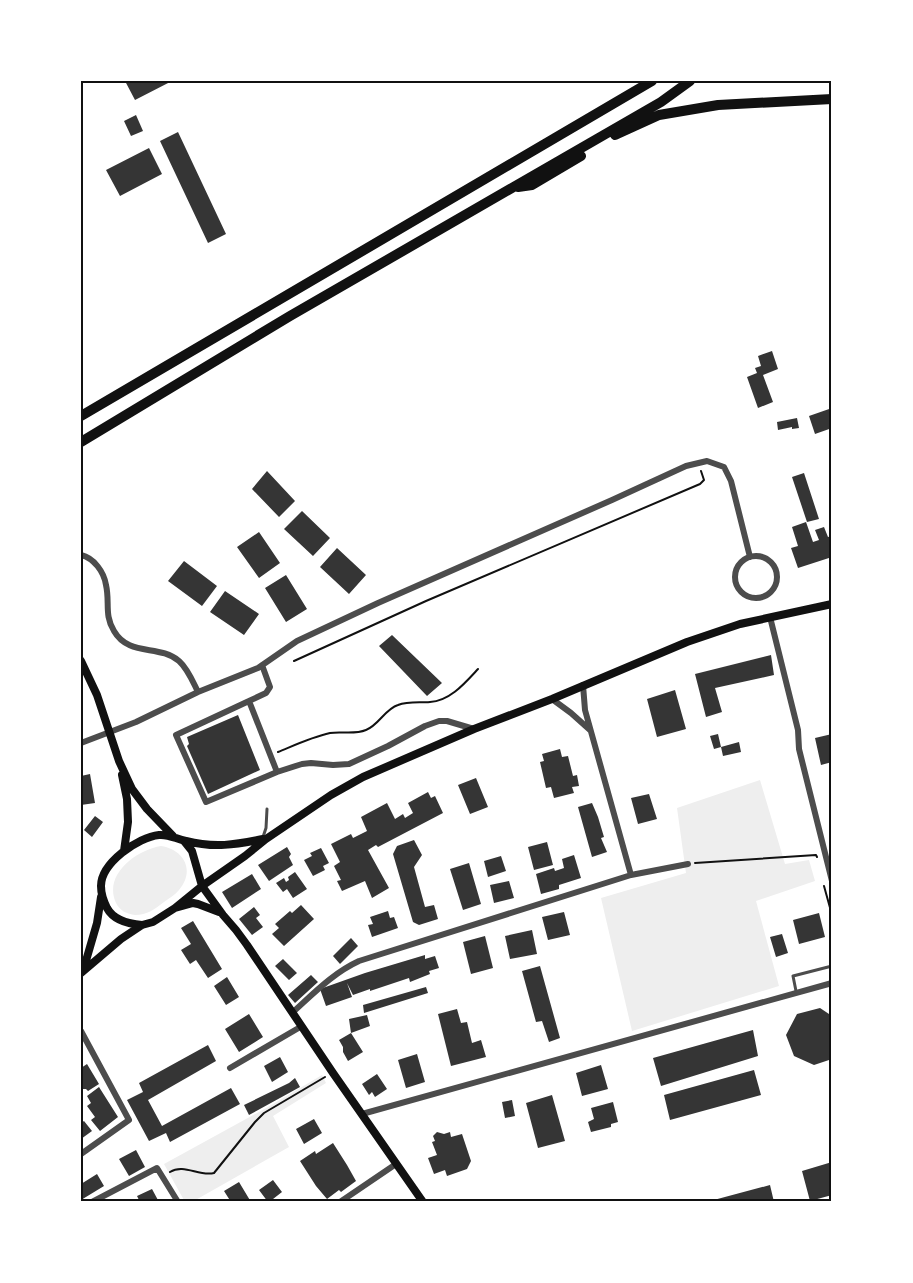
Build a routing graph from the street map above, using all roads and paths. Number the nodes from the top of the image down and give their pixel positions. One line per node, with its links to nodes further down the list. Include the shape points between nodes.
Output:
1 (652, 81): 5 (highway)
2 (690, 81): 4 (highway, via 661,102)
3 (832, 99): 4 (highway, via 718,105 659,115 616,135 532,185)
4 (511, 188): 6 (highway)
5 (81, 416)
6 (81, 442)
7 (698, 463): 9 (street, via 707,460 724,467); 12 (path, via 704,480 700,484); 14 (street, via 378,603 297,641)
8 (81, 555): 17 (street, via 100,569 106,584 107,615 122,642 180,661)
9 (750, 557): 9 (street, via 738,566 737,587 748,597 768,595 776,584 776,571 769,560)
10 (832, 604): 11 (main road)
11 (770, 617): 16 (main road, via 687,642); 31 (street)
12 (294, 661)
13 (81, 662): 24 (main road)
14 (262, 665): 17 (street); 19 (street, via 270,687)
15 (478, 669): 23 (path, via 444,698 401,704 369,729 328,734)
16 (583, 685): 18 (main road); 21 (street)
17 (198, 693): 22 (street)
18 (552, 699): 20 (main road); 21 (street)
19 (249, 701): 23 (street); 25 (street, via 176,735 206,802)
20 (474, 729): 25 (street, via 439,721 349,764 311,763); 28 (main road, via 363,777)
21 (590, 730): 35 (street)
22 (81, 743)
23 (270, 756): 25 (street)
24 (119, 760): 27 (main road, via 132,789); 32 (main road, via 128,808)
25 (277, 772)
26 (267, 809): 28 (lane)
27 (173, 836): 29 (main road); 32 (main road, via 152,836)
28 (264, 839): 29 (main road, via 233,846); 37 (main road)
29 (184, 841): 37 (main road, via 192,851)
30 (832, 844): 31 (street)
31 (823, 846): 36 (street)
32 (123, 851): 38 (main road, via 103,876)
33 (816, 855): 34 (path)
34 (688, 864): 35 (street)
35 (631, 874): 46 (street, via 359,961 342,969)
36 (832, 881)
37 (202, 886): 39 (main road); 40 (main road)
38 (102, 894): 41 (main road, via 107,909 117,919); 43 (main road)
39 (175, 908): 40 (main road, via 193,903); 41 (main road)
40 (223, 915): 46 (main road)
41 (142, 925): 43 (main road)
42 (831, 967): 45 (lane, via 793,976)
43 (82, 972)
44 (832, 983): 45 (street)
45 (796, 992): 51 (street)
46 (293, 1012): 47 (main road)
47 (302, 1026): 49 (street); 50 (main road)
48 (81, 1031): 52 (street, via 129,1120)
49 (230, 1068)
50 (333, 1073): 51 (main road); 54 (path, via 264,1113 214,1173 206,1175 177,1168)
51 (362, 1114): 53 (main road)
52 (81, 1154)
53 (396, 1164): 57 (street); 58 (main road)
54 (163, 1177): 55 (street, via 157,1168); 56 (street)
55 (92, 1202)
56 (178, 1202)
57 (340, 1202)
58 (423, 1202)

